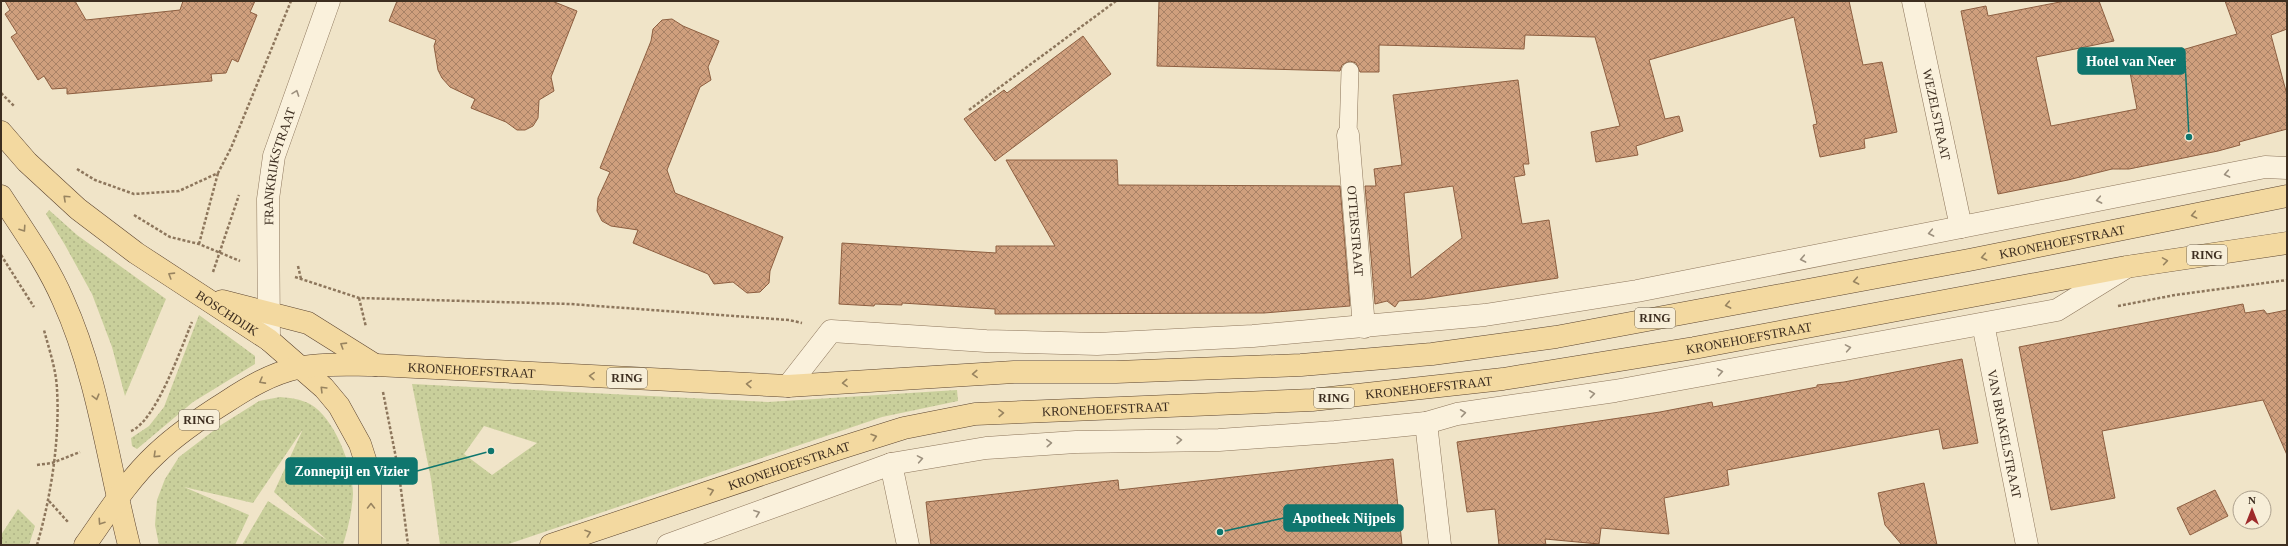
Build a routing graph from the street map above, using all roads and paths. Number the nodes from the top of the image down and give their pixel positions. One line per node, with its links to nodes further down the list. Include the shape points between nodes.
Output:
1 (291, 1): 12 (path, via 232,148)
2 (329, 1): 26 (street, FRANKRIJKSTRAAT, one-way to 2, via 268,199 274,156)
3 (1116, 1): 8 (path)
4 (1913, 1): 17 (street, WEZELSTRAAT)
5 (1350, 71): 10 (lane)
6 (1, 93): 7 (path)
7 (17, 109)
8 (969, 110)
9 (1, 132): 23 (main road, BOSCHDIJK, one-way to 9, via 136,253 78,209 27,162)
10 (1348, 135): 29 (street, OTTERSTRAAT)
11 (2287, 168): 17 (street, one-way to 17, via 2265,167)
12 (218, 172): 13 (path, via 179,191 134,194 95,180 75,168); 19 (path)
13 (91, 183)
14 (1, 196): 36 (main road, one-way to 36, via 38,252 63,300 86,360)
15 (2287, 196): 34 (main road, KRONEHOEFSTRAAT / RING, one-way to 34, via 1564,336 1432,354 1301,366 1116,372 1006,372)
16 (132, 213): 19 (path, via 170,237)
17 (1960, 227): 29 (street, one-way to 29, via 1637,292 1485,315)
18 (2287, 243): 21 (main road, KRONEHOEFSTRAAT / RING, one-way to 18)
19 (199, 244): 23 (path, via 219,254)
20 (1, 255): 25 (path)
21 (2126, 267): 27 (street, KRONEHOEFSTRAAT, via 2057,310); 48 (main road, KRONEHOEFSTRAAT / RING, one-way to 21, via 904,428 975,414 1312,400 1504,379 1694,348)
22 (2287, 280): 24 (path, via 2175,295)
23 (204, 296): 26 (main road); 31 (main road, BOSCHDIJK); 36 (path, via 156,405 136,429)
24 (2115, 307)
25 (37, 312)
26 (268, 313): 31 (street, FRANKRIJKSTRAAT); 32 (main road, one-way to 26, via 308,323)
27 (1982, 324): 35 (street, KRONEHOEFSTRAAT, one-way to 27, via 1457,414 1615,391); 52 (street, VAN BRAKELSTRAAT)
28 (42, 326): 37 (path, via 57,388)
29 (1364, 327): 30 (street, via 1096,344 986,341)
30 (831, 331): 32 (path, via 789,320 570,304 358,298); 34 (street)
31 (269, 340): 33 (main road, BOSCHDIJK)
32 (376, 366): 33 (main road, KRONEHOEFSTRAAT / RING, via 336,364); 34 (main road, KRONEHOEFSTRAAT / RING, one-way to 32); 40 (path)
33 (298, 368): 42 (main road, RING, one-way to 42, via 269,376 201,418 156,454); 46 (main road, BOSCHDIJK, one-way to 33, via 370,475 360,444 339,406 324,388)
34 (788, 386)
35 (1426, 423): 38 (street, KRONEHOEFSTRAAT, one-way to 35, via 986,448 1076,442 1219,440); 51 (street)
36 (105, 442): 37 (path); 42 (main road)
37 (52, 463): 39 (path); 43 (path, via 48,500)
38 (891, 464): 49 (street, KRONEHOEFSTRAAT, one-way to 38); 50 (street)
39 (37, 465)
40 (397, 465)
41 (399, 472): 47 (path)
42 (117, 498): 44 (main road, RING, one-way to 44); 45 (main road)
43 (37, 545)
44 (85, 545)
45 (129, 545)
46 (370, 545)
47 (408, 545)
48 (551, 545)
49 (668, 545)
50 (908, 545)
51 (1440, 545)
52 (2027, 545)

